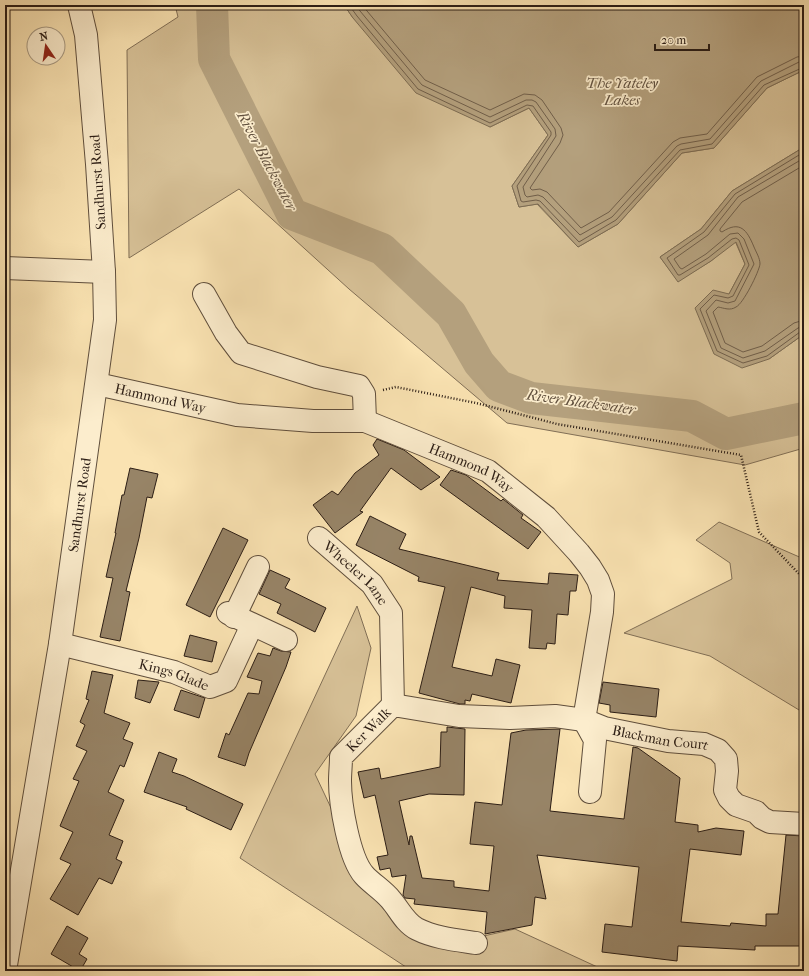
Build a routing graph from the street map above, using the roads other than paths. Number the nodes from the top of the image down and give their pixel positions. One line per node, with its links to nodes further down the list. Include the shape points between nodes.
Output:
1 (79, 5): 3 (street, Sandhurst Road, via 86,35)
2 (5, 268): 3 (street)
3 (104, 272): 5 (street, Sandhurst Road, via 105,320)
4 (204, 294): 6 (street, via 226,333 242,353 317,377 360,386 364,394)
5 (97, 384): 6 (street, Hammond Way, via 237,415 313,421); 11 (street, Sandhurst Road)
6 (365, 421): 13 (street, Hammond Way, via 488,471 546,517 590,566 603,594)
7 (319, 538): 12 (street, Wheeler Lane, via 372,584 391,613)
8 (258, 567): 9 (street, Kings Glade)
9 (238, 618): 10 (street); 11 (street, Kings Glade, via 226,681 210,687 174,672)
10 (286, 640)
11 (60, 644): 17 (street, Sandhurst Road)
12 (393, 705): 13 (street, Ker Walk, via 459,716 555,716); 16 (street, Ker Walk, via 341,757 340,782 344,820 352,853 363,874 382,890 416,929 434,936)
13 (584, 720): 14 (street, via 595,740); 15 (street, Blackman Court, via 604,728 668,741 704,744 718,750 726,759 725,790 736,805 756,812 770,822)
14 (590, 792)
15 (804, 824)
16 (476, 943)
17 (5, 971)

